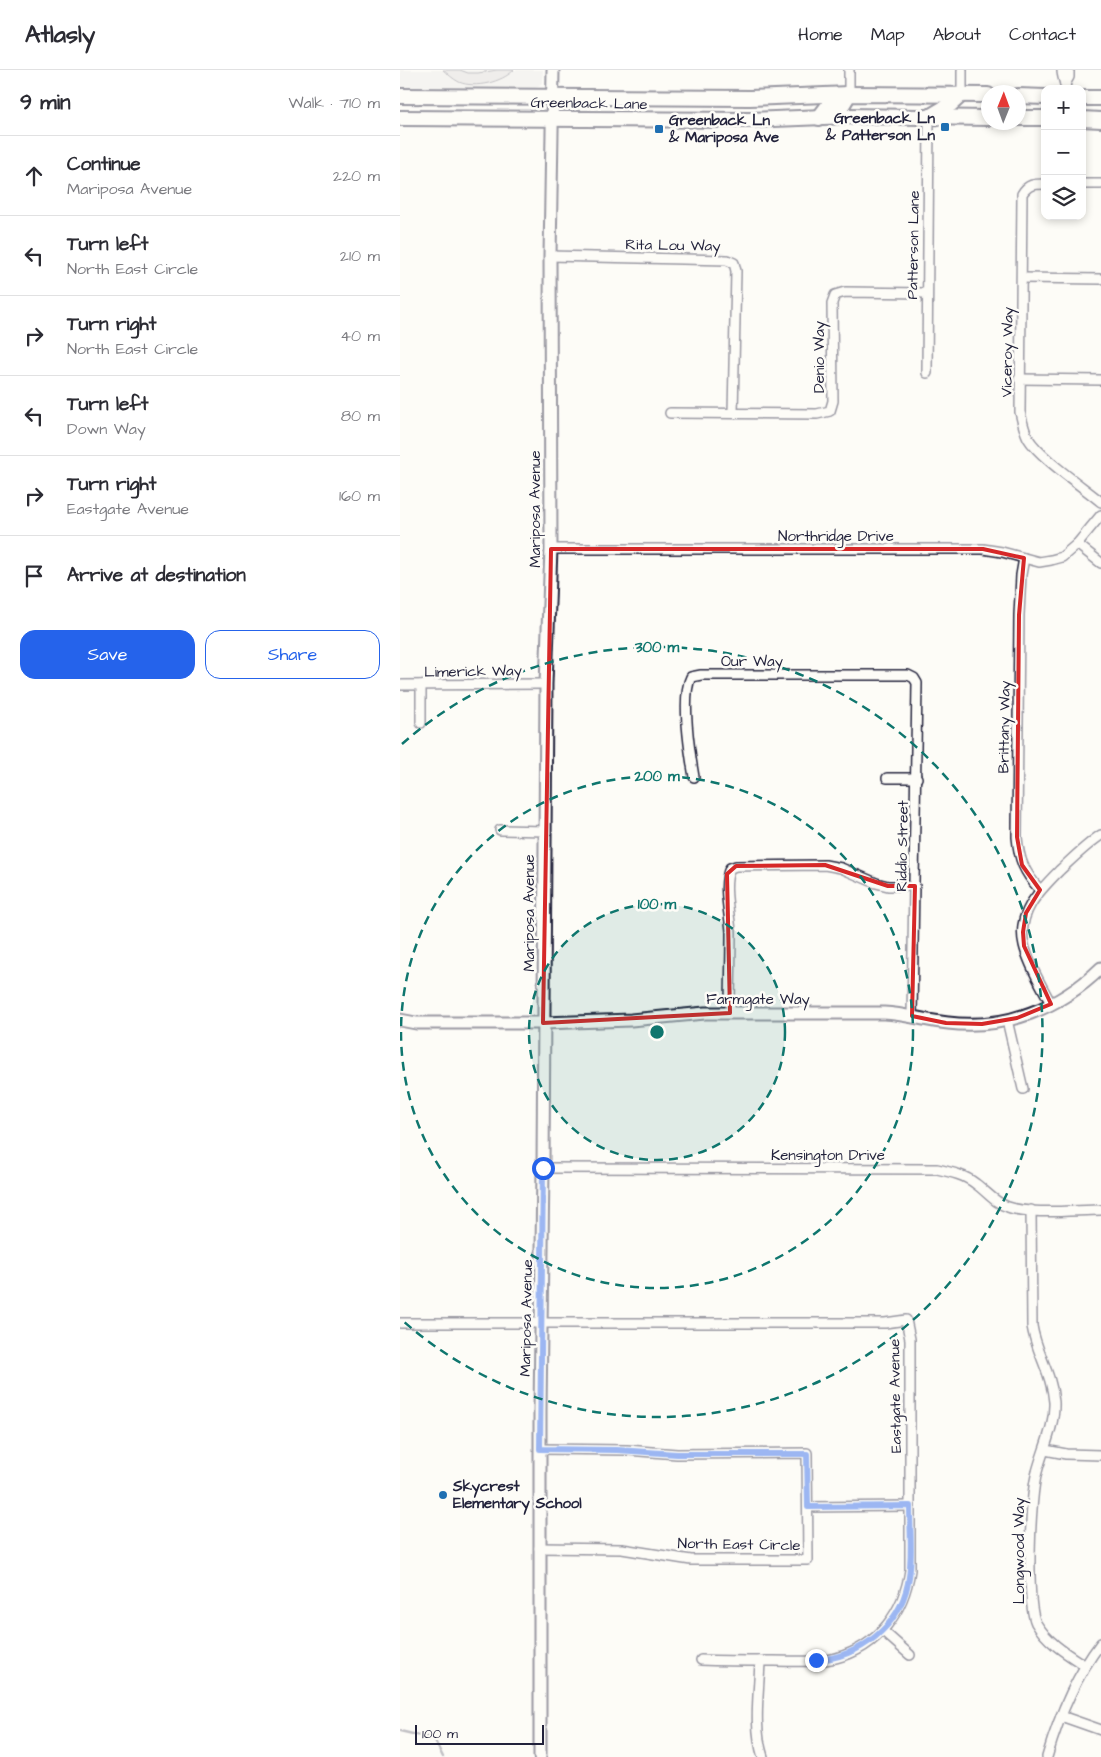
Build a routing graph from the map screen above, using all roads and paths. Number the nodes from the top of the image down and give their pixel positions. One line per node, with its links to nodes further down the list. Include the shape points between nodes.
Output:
1 (553, 70): 13 (street, Mariposa Avenue)
2 (849, 70): 8 (street)
3 (962, 70): 9 (street)
4 (1062, 70): 6 (street)
5 (1069, 70): 7 (street)
6 (1066, 85)
7 (1066, 85)
8 (848, 94): 9 (main road, Greenback Lane); 15 (main road, Greenback Lane); 20 (main road, via 843,104 828,106)
9 (962, 94): 10 (main road, Greenback Lane); 18 (main road)
10 (981, 95)
11 (400, 96): 13 (main road, Greenback Lane)
12 (1026, 96): 14 (main road)
13 (554, 97): 15 (main road, Greenback Lane); 24 (street, Mariposa Avenue)
14 (1041, 97)
15 (701, 98): 26 (main road)
16 (1086, 98): 17 (main road)
17 (1101, 98)
18 (929, 117): 20 (main road, Greenback Lane); 21 (main road, Greenback Lane); 34 (street, Patterson Lane)
19 (400, 118): 24 (main road, Greenback Lane)
20 (819, 118): 26 (main road, Greenback Lane)
21 (981, 118)
22 (1026, 118): 23 (main road)
23 (1041, 118)
24 (553, 119): 26 (main road, Greenback Lane); 31 (street, Mariposa Avenue)
25 (1086, 119): 27 (main road)
26 (700, 120)
27 (1101, 120)
28 (1041, 184): 32 (street, Viceroy Way, via 1027,187 1022,194)
29 (1086, 184): 30 (street)
30 (1101, 184)
31 (550, 256): 39 (street, Rita Lou Way, via 727,260 734,263); 43 (street, Mariposa Avenue)
32 (1022, 278): 33 (street); 36 (street, Viceroy Way)
33 (1101, 279)
34 (926, 293): 35 (street, Patterson Lane); 39 (street, Denio Way, via 845,292 835,295 832,303 833,402 830,411 818,414)
35 (927, 373)
36 (1020, 379): 37 (street); 40 (street, Viceroy Way, via 1020,412 1029,440 1039,452)
37 (1101, 380)
38 (670, 413): 39 (street, Denio Way)
39 (733, 413)
40 (1101, 502)
41 (1101, 515): 42 (street, Northridge Drive)
42 (1077, 544): 44 (street, Northridge Drive, via 1062,556 1050,560 1039,562); 45 (street)
43 (551, 549): 44 (street, Northridge Drive, via 983,549); 47 (street, Mariposa Avenue)
44 (1024, 558): 58 (street, Brittany Way, via 1019,615 1017,837 1022,865)
45 (1101, 563)
46 (914, 678): 51 (street, Our Way, via 908,675 691,677 687,723); 53 (street, Riddio Street, via 918,683)
47 (546, 684): 49 (street, Limerick Way); 55 (street, Mariposa Avenue)
48 (400, 685): 49 (street, Limerick Way)
49 (421, 685): 50 (street)
50 (421, 723)
51 (694, 777)
52 (887, 778): 53 (street)
53 (917, 778): 57 (street, Riddio Street)
54 (500, 830): 55 (street)
55 (544, 831): 65 (street, Mariposa Avenue)
56 (1101, 836): 58 (street, via 1073,857)
57 (915, 886): 61 (street, via 888,886 825,865 730,868 727,874 731,930); 62 (street, Riddio Street)
58 (1040, 890): 60 (street, via 1026,913 1024,946)
59 (1101, 968): 60 (street, Farmgate Way, via 1078,988)
60 (1051, 1004): 64 (street, Farmgate Way)
61 (730, 1013): 62 (street, Farmgate Way); 65 (street, Farmgate Way)
62 (912, 1016): 64 (street, Farmgate Way, via 956,1024)
63 (400, 1020): 65 (street, Farmgate Way)
64 (1007, 1020): 66 (street)
65 (543, 1023): 67 (street, Mariposa Avenue)
66 (1023, 1089)
67 (543, 1168): 68 (street, Kensington Drive, via 937,1169 967,1178 1007,1207); 70 (street, Mariposa Avenue)
68 (1032, 1210): 69 (street, Kensington Drive); 73 (street, Longwood Way, via 1032,1326 1034,1341 1050,1379 1054,1403)
69 (1101, 1210)
70 (541, 1322): 71 (street, Eastgate Avenue); 72 (street, Mariposa Avenue); 75 (street, Eastgate Avenue, via 885,1323 906,1320 910,1339)
71 (400, 1323)
72 (540, 1449): 76 (street, North East Circle, via 807,1454); 77 (street, Mariposa Avenue)
73 (1045, 1450): 74 (street); 83 (street, Longwood Way, via 1033,1488 1031,1516 1031,1598 1035,1621 1057,1646)
74 (1101, 1455)
75 (910, 1506): 76 (street); 78 (street, Eastgate Avenue, via 908,1583 899,1609)
76 (808, 1507): 77 (street, North East Circle, via 808,1560 691,1560 622,1549)
77 (539, 1548): 86 (street, Mariposa Avenue)
78 (883, 1631): 80 (street); 82 (street, Eastgate Avenue, via 861,1648 836,1658)
79 (1101, 1642): 83 (street)
80 (910, 1655)
81 (701, 1660): 82 (street, Eastgate Avenue)
82 (760, 1660): 87 (street, via 758,1724)
83 (1084, 1666): 84 (street)
84 (1061, 1716): 85 (street); 88 (street)
85 (1101, 1730)
86 (540, 1757)
87 (763, 1757)
88 (1046, 1757)

